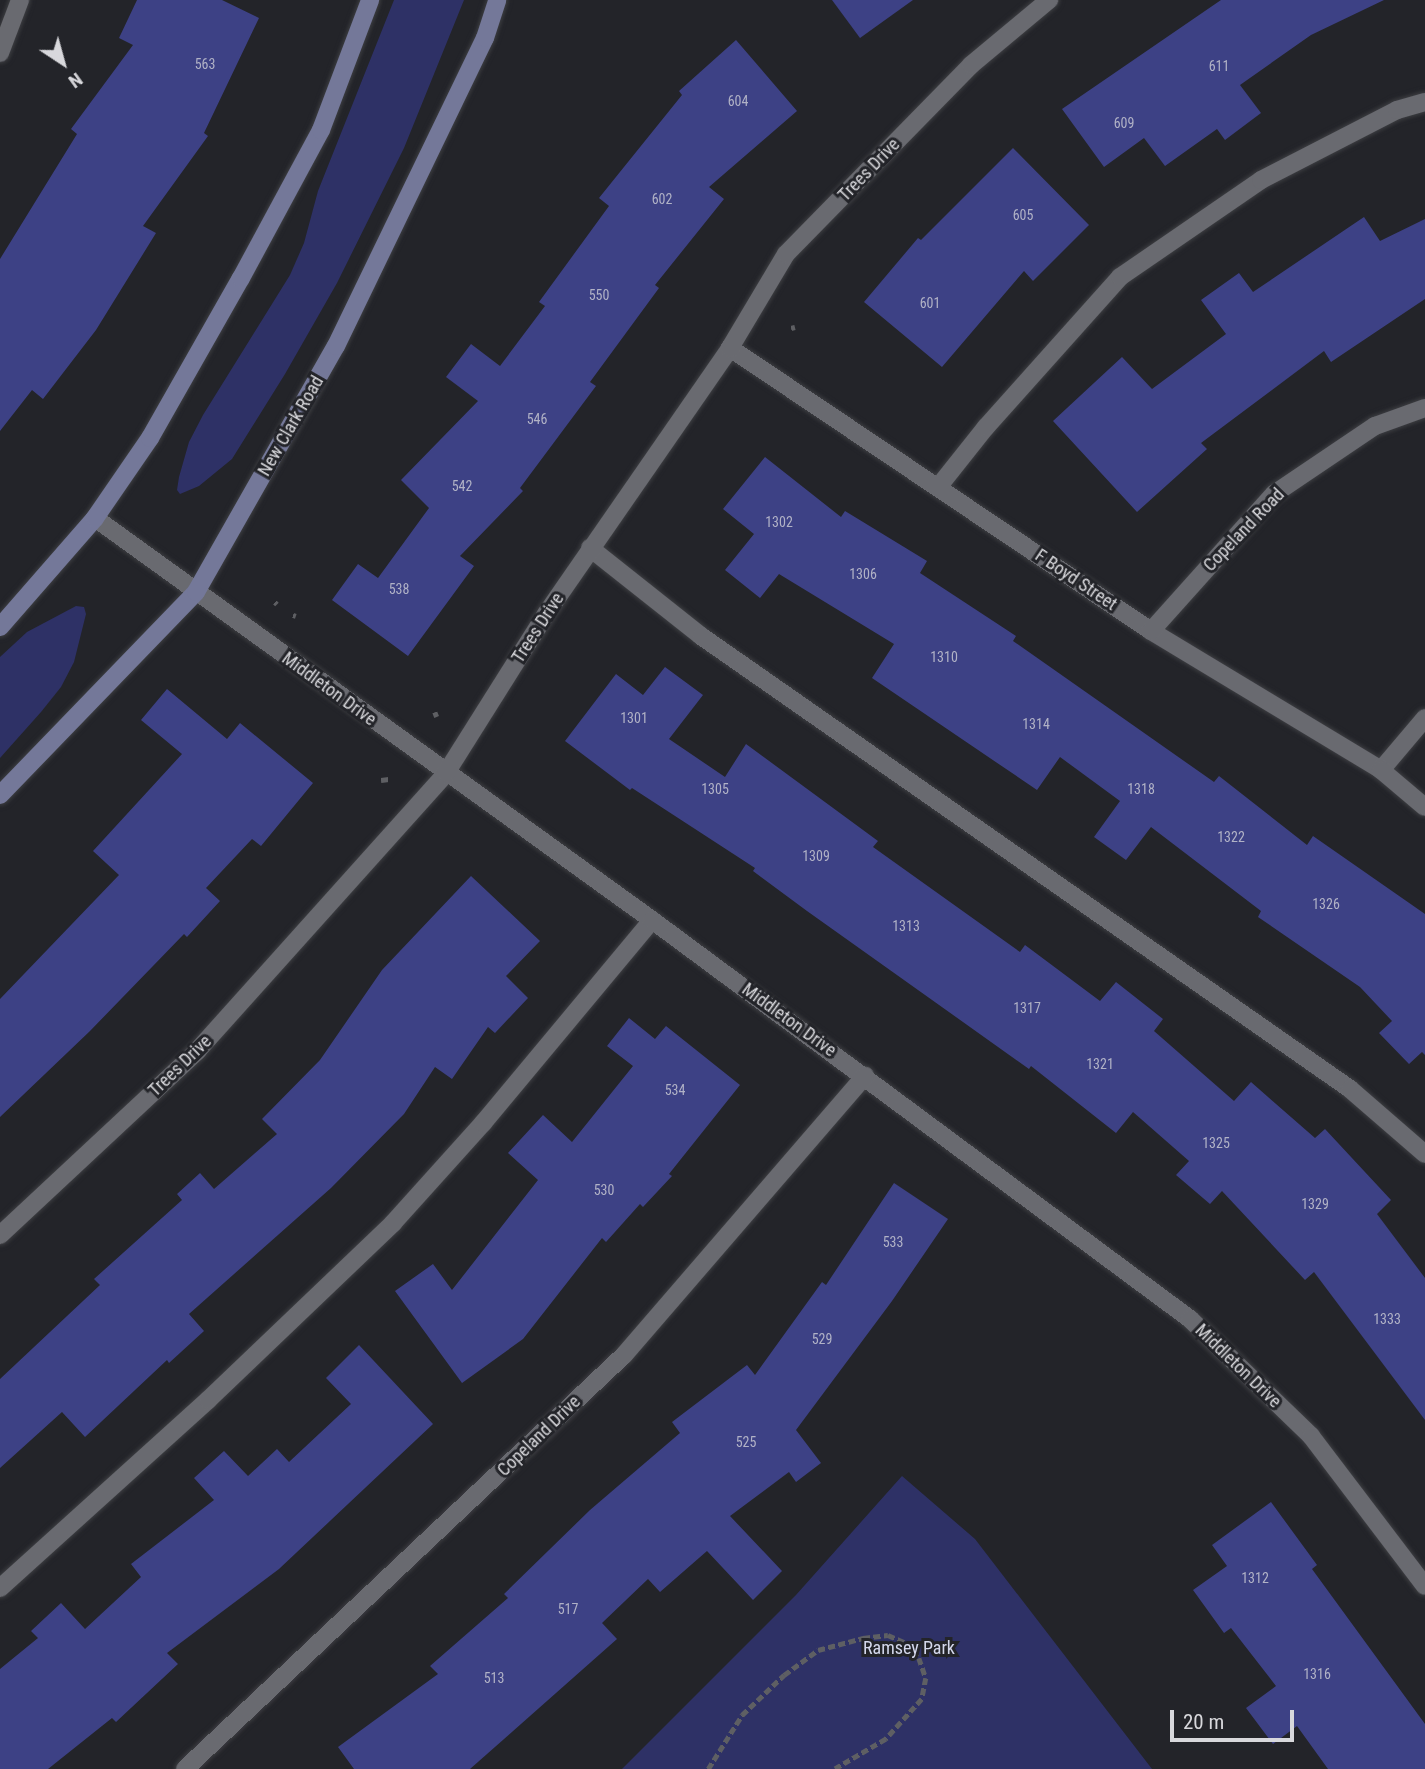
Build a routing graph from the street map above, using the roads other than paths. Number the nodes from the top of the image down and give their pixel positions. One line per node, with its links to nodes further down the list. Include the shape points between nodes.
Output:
1 (20, 0): 5 (street)
2 (370, 0): 10 (main road, via 315,141 150,438)
3 (497, 0): 12 (main road, New Clark Road, via 485,38 336,346)
4 (1049, 0): 7 (street, Trees Drive, via 971,65 786,254)
5 (0, 53)
6 (1425, 103): 9 (street, via 1397,110 1261,180 1120,277)
7 (730, 348): 9 (street, F Boyd Street); 11 (street, Trees Drive)
8 (1425, 408): 14 (street, Copeland Road, via 1375,426 1274,494)
9 (939, 486): 14 (street, F Boyd Street)
10 (95, 519): 12 (street, Middleton Drive); 13 (main road)
11 (590, 548): 17 (street, Trees Drive); 22 (street, via 701,636 1350,1089)
12 (196, 592): 17 (street, Middleton Drive); 18 (main road, New Clark Road)
13 (0, 627)
14 (1151, 631): 16 (street, F Boyd Street)
15 (1425, 718): 16 (street)
16 (1381, 770): 19 (street, F Boyd Street)
17 (446, 773): 20 (street, Middleton Drive); 23 (street, Trees Drive, via 197,1051)
18 (0, 795)
19 (1425, 807)
20 (652, 920): 21 (street, Middleton Drive); 25 (street, via 393,1223 208,1401)
21 (865, 1076): 24 (street, Middleton Drive, via 1190,1319 1311,1436); 26 (street, Copeland Drive, via 624,1355)
22 (1425, 1154)
23 (0, 1235)
24 (1425, 1586)
25 (0, 1588)
26 (185, 1769)

